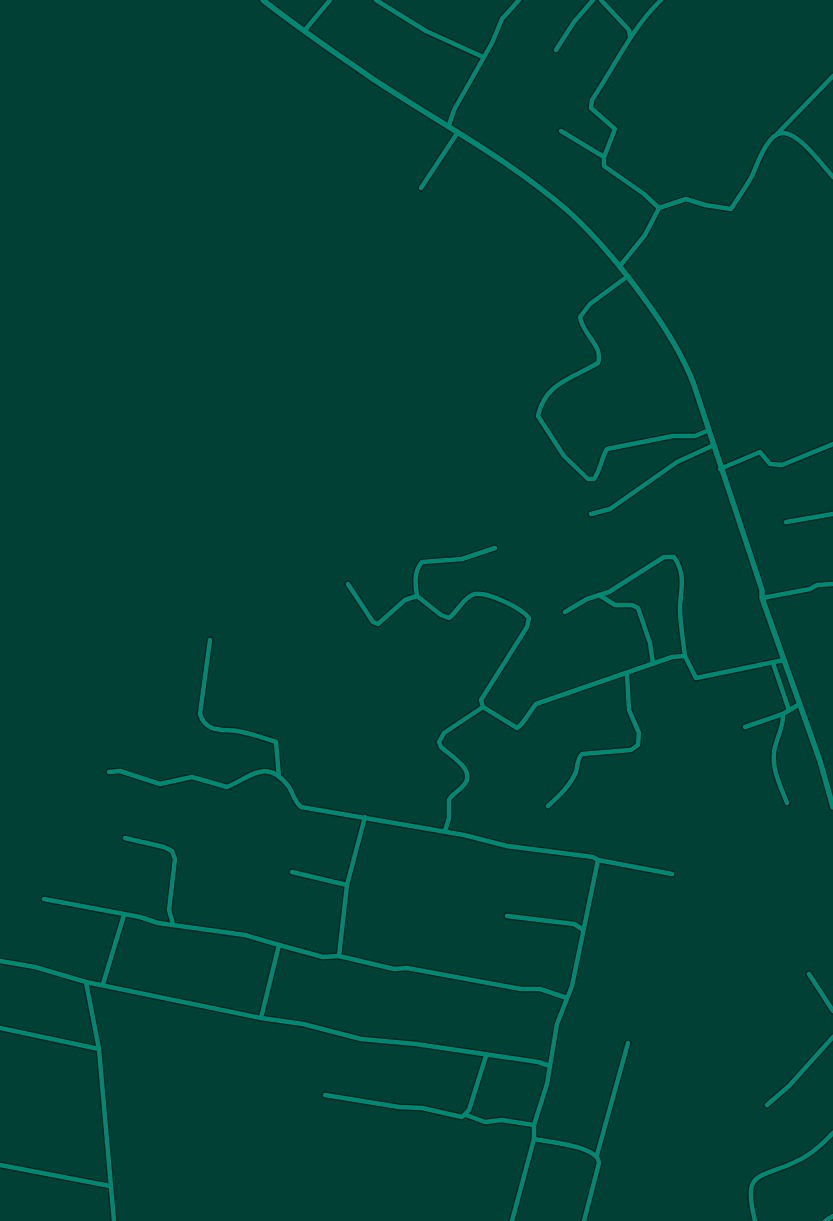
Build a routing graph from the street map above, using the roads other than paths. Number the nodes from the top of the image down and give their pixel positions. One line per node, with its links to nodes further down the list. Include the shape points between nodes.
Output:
1 (263, 0): 8 (street)
2 (330, 0): 8 (street)
3 (376, 0): 11 (street, via 426,31)
4 (519, 0): 11 (street, via 502,20)
5 (594, 0): 10 (street, via 574,22)
6 (601, 0): 9 (street, via 629,30)
7 (660, 0): 9 (street)
8 (305, 30): 13 (street)
9 (630, 37): 17 (street, via 592,100 591,108 615,129)
10 (556, 50)
11 (483, 57): 13 (street, via 454,110)
12 (833, 76): 16 (street)
13 (449, 126): 15 (street)
14 (561, 131): 17 (street)
15 (458, 132): 19 (street); 21 (street, via 522,175 567,211)
16 (775, 136): 18 (street, via 782,133 791,135); 20 (street, via 764,148 731,209 686,199)
17 (604, 157): 20 (street, via 604,166)
18 (833, 177)
19 (420, 188)
20 (659, 208): 21 (street, via 645,235)
21 (620, 266): 22 (street)
22 (628, 276): 23 (street, via 681,354); 23 (street, via 590,304 580,317 581,327 596,346 600,358 598,363 554,386 538,416 564,456 588,479 594,479 602,468 607,449 673,436 695,436)
23 (707, 431): 25 (street)
24 (833, 444): 26 (street, via 802,454 782,465 770,464 760,452)
25 (712, 446): 26 (street); 27 (street, via 677,462 610,509)
26 (720, 469): 35 (street)
27 (590, 514)
28 (833, 514): 29 (street)
29 (786, 522)
30 (495, 548): 34 (street, via 462,559 422,562 417,568)
31 (348, 584): 34 (street, via 373,622 378,624 405,600)
32 (833, 584): 35 (street)
33 (599, 595): 36 (street); 38 (street, via 664,557 674,557 682,574 680,606); 41 (street, via 615,605 638,608 650,643)
34 (417, 596): 44 (street, via 449,618 473,595 482,593 520,610 529,618 527,627 484,692)
35 (762, 598): 39 (street)
36 (564, 612)
37 (210, 640): 49 (street, via 202,719 217,730 237,731 276,742)
38 (685, 656): 40 (street, via 696,678); 41 (street)
39 (784, 660): 40 (street); 43 (street)
40 (773, 663): 45 (street)
41 (652, 664): 42 (street)
42 (627, 674): 44 (street, via 536,704 517,728); 51 (street, via 629,710 640,733 638,745 635,750 582,754 566,789)
43 (798, 705): 45 (street); 52 (street)
44 (483, 707): 54 (street, via 444,733 439,742 469,776 449,800)
45 (789, 710): 46 (street)
46 (783, 714): 47 (street); 50 (street, via 774,765)
47 (745, 726)
48 (109, 772): 49 (street, via 120,772 160,784 192,777 227,787 257,771 264,770)
49 (279, 777): 53 (street, via 301,806)
50 (787, 803)
51 (548, 806)
52 (833, 807)
53 (365, 817): 54 (street); 59 (street)
54 (445, 831): 56 (street, via 507,846)
55 (125, 838): 63 (street, via 172,851 175,859 170,910)
56 (598, 860): 58 (street); 64 (street)
57 (292, 872): 59 (street)
58 (672, 874)
59 (348, 885): 66 (street)
60 (44, 899): 61 (street)
61 (124, 916): 63 (street); 70 (street)
62 (506, 916): 64 (street, via 574,924)
63 (173, 924): 65 (street)
64 (582, 929): 71 (street)
65 (279, 945): 66 (street, via 323,957); 73 (street)
66 (340, 956): 71 (street, via 394,969 407,968 540,989)
67 (0, 961): 69 (street)
68 (808, 974): 72 (street)
69 (86, 982): 70 (street); 77 (street)
70 (103, 984): 73 (street)
71 (567, 998): 79 (street, via 557,1024)
72 (833, 1011)
73 (261, 1018): 78 (street, via 304,1024 361,1039)
74 (0, 1028): 77 (street)
75 (833, 1037): 81 (street, via 789,1086)
76 (628, 1043): 88 (street)
77 (99, 1049): 90 (street)
78 (486, 1056): 79 (street); 82 (street)
79 (550, 1066): 83 (street)
80 (325, 1095): 82 (street, via 422,1108 462,1117)
81 (767, 1105)
82 (466, 1115): 83 (street, via 485,1122 502,1120)
83 (534, 1125): 86 (street)
84 (833, 1133): 85 (street)
85 (828, 1138): 87 (street); 95 (street, via 794,1163 755,1179 750,1192)
86 (534, 1139): 88 (street); 93 (street)
87 (833, 1144)
88 (597, 1155): 94 (street, via 600,1163)
89 (0, 1165): 90 (street)
90 (110, 1186): 92 (street)
91 (833, 1216): 96 (street)
92 (114, 1221)
93 (512, 1221)
94 (584, 1221)
95 (755, 1221)
96 (825, 1221)

